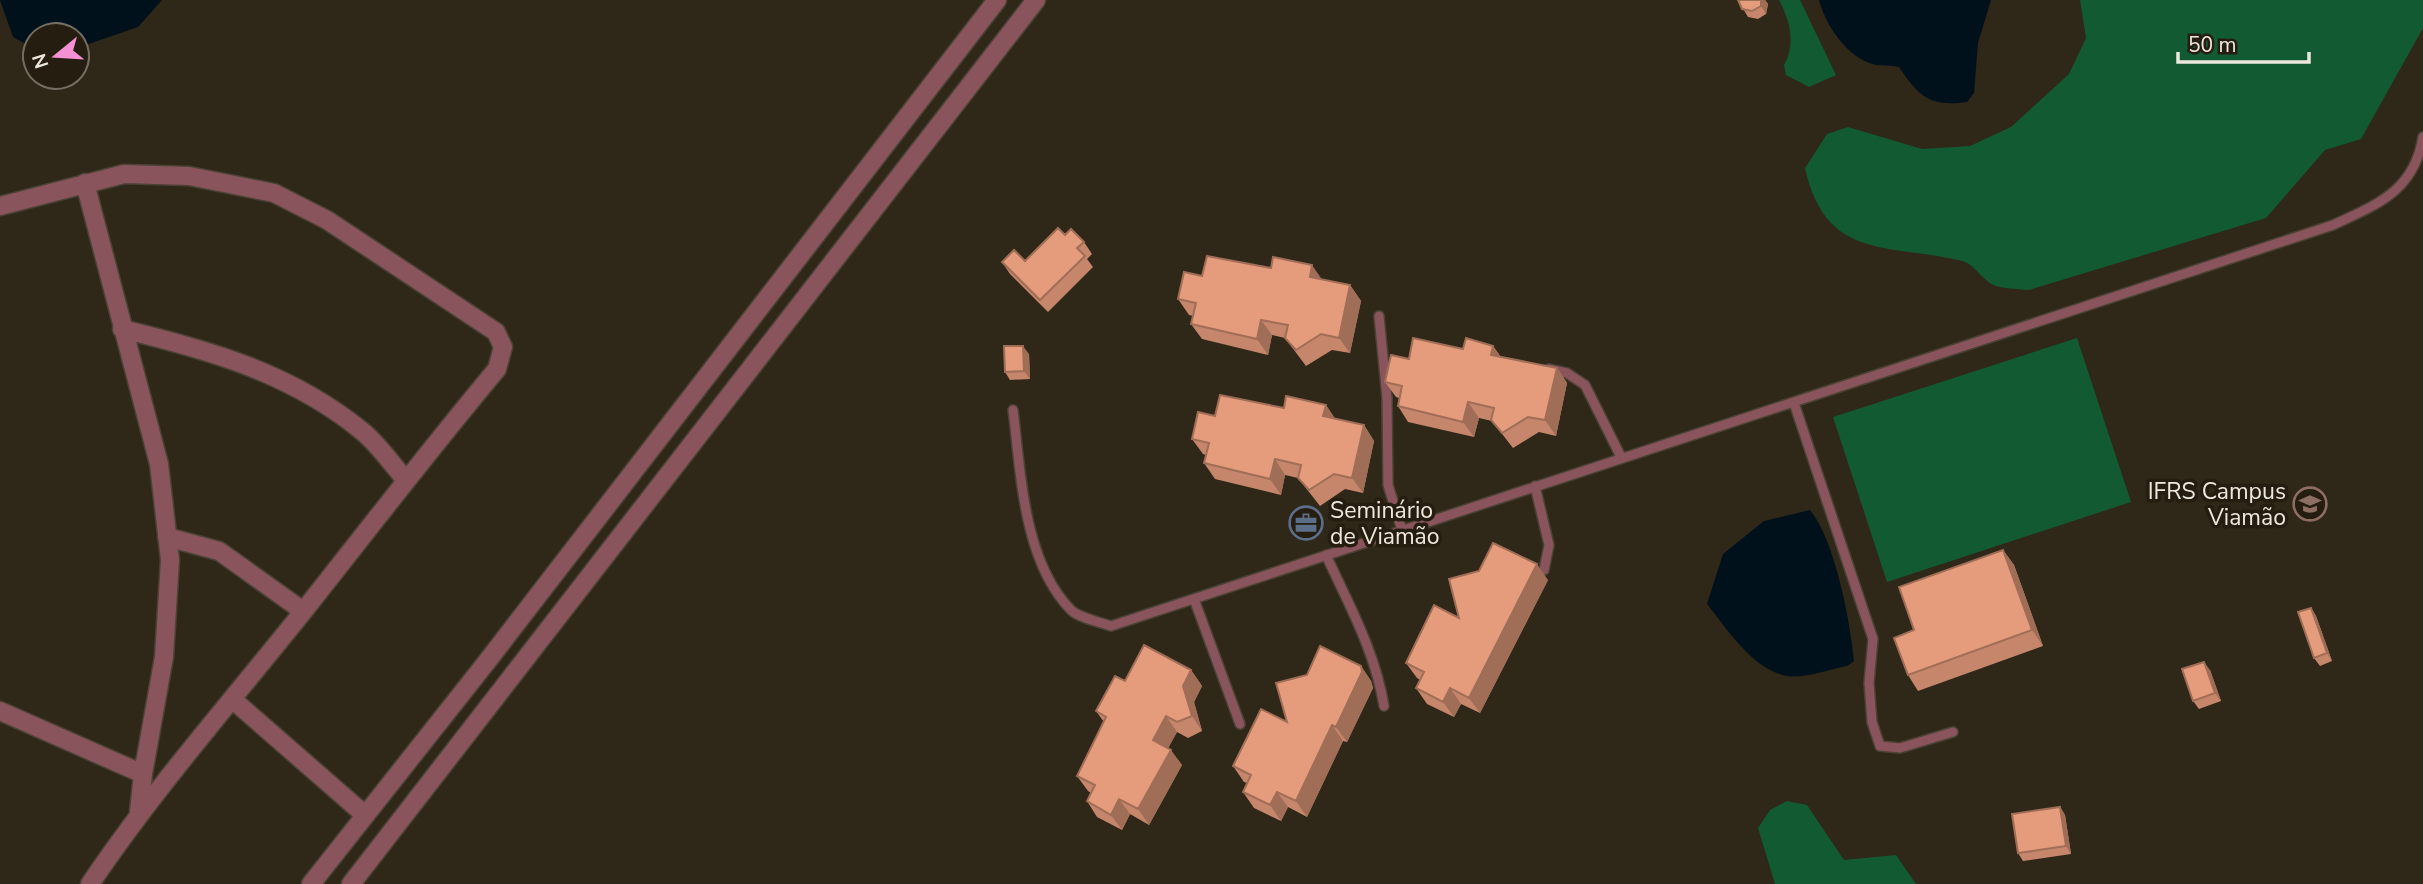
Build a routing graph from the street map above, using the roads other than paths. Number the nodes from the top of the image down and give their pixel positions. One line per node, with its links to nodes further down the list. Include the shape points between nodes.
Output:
1 (997, 0): 3 (street)
2 (1036, 0): 4 (street)
3 (936, 80): 4 (street); 16 (street)
4 (961, 99): 17 (street)
5 (2423, 137): 11 (lane, via 2412,173 2388,198 2333,225)
6 (85, 183): 7 (street); 9 (street); 14 (street, via 124,174 189,176 274,193 327,220 496,332 503,347 497,369)
7 (0, 206)
8 (1379, 316): 18 (lane, via 1387,398 1388,485)
9 (122, 329): 14 (street, via 183,343 289,381 363,432); 19 (street, via 159,464)
10 (1543, 368): 13 (lane, via 1567,373 1585,385)
11 (1794, 403): 13 (lane); 28 (lane, via 1873,639 1869,683 1872,722 1880,746 1900,748)
12 (1013, 410): 22 (lane, via 1026,518 1047,574 1072,611 1111,626)
13 (1621, 457): 15 (lane)
14 (405, 479): 23 (street)
15 (1535, 486): 18 (lane); 21 (lane, via 1549,545)
16 (620, 489): 17 (street); 31 (street)
17 (645, 508): 34 (street)
18 (1402, 530): 20 (lane)
19 (167, 537): 23 (street, via 219,551); 29 (street, via 170,561 164,657)
20 (1326, 555): 22 (lane); 25 (lane, via 1368,644)
21 (1544, 570)
22 (1194, 598): 27 (lane)
23 (303, 611): 24 (street)
24 (232, 699): 30 (street); 31 (street)
25 (1384, 706)
26 (0, 710): 29 (street)
27 (1240, 724)
28 (1953, 732)
29 (143, 774): 30 (street)
30 (139, 811): 32 (street)
31 (365, 815): 33 (street)
32 (90, 884)
33 (311, 884)
34 (351, 884)

